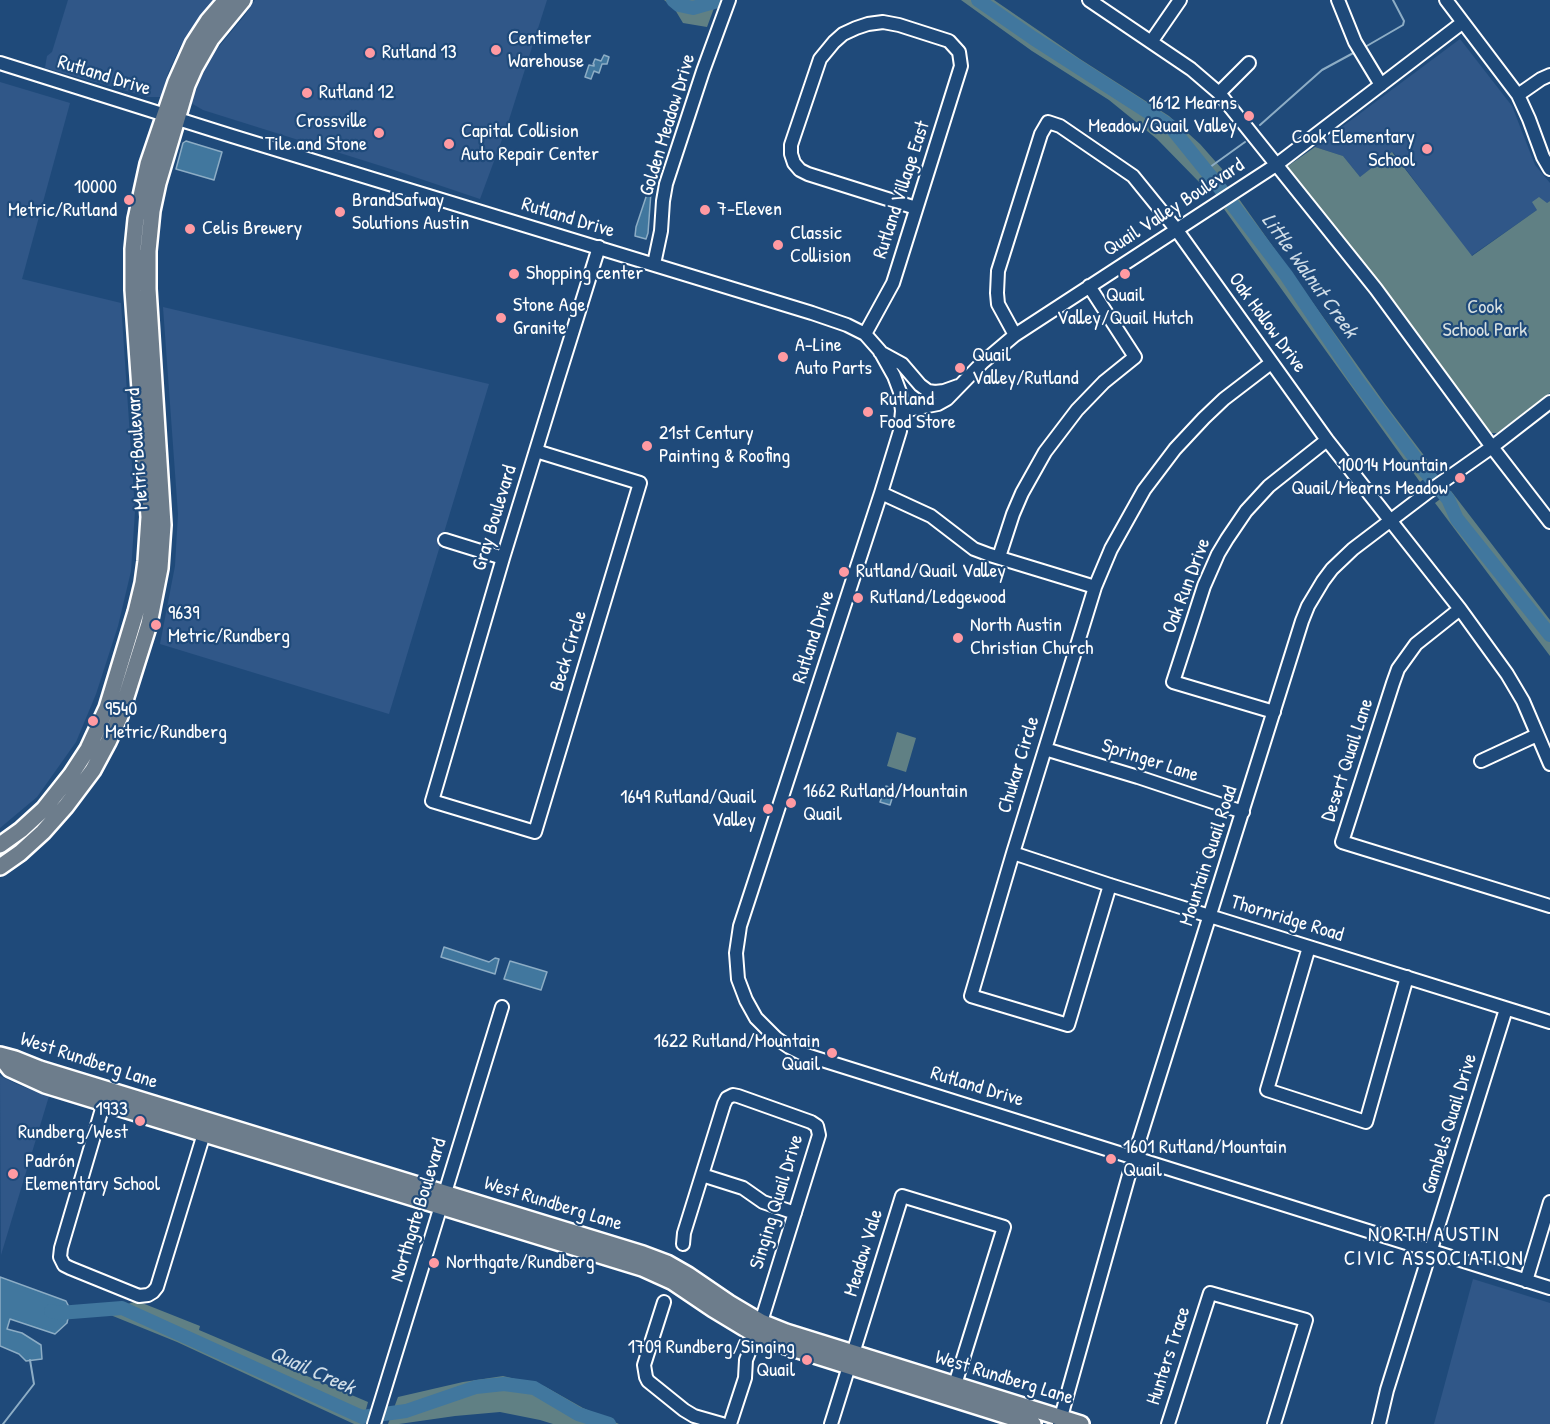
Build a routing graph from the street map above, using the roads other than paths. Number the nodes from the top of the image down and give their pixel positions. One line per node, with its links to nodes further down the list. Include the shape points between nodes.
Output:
1 (226, 0): 16 (main road, Metric Boulevard, via 193,44 176,82)
2 (243, 0): 16 (main road, Metric Boulevard, via 203,51)
3 (729, 0): 22 (street, Golden Meadow Drive, via 666,184)
4 (1089, 0): 9 (street)
5 (1180, 0): 9 (street)
6 (1338, 0): 13 (street, via 1360,52)
7 (1446, 0): 8 (street)
8 (1462, 22): 13 (street, Quail Valley Boulevard); 15 (street)
9 (1151, 42): 14 (street)
10 (0, 63): 16 (street, Rutland Drive)
11 (1249, 63): 14 (street)
12 (1550, 75): 15 (street)
13 (1381, 85): 17 (street, Quail Valley Boulevard)
14 (1219, 93): 17 (street)
15 (1518, 95): 18 (street)
16 (170, 117): 21 (street, Rutland Drive); 46 (main road, Metric Boulevard, via 148,164 133,249 141,290 149,517 155,551)
17 (1276, 165): 20 (street, Quail Valley Boulevard); 32 (street, via 1376,289)
18 (1550, 169)
19 (916, 208): 19 (street, Rutland Village East, via 961,66 959,52 949,41 899,25 868,24 843,34 820,59 791,154 794,163 808,174); 24 (street, Rutland Village East, via 893,283)
20 (1176, 229): 23 (street, Quail Valley Boulevard); 25 (street, Oak Hollow Drive, via 1133,176 1060,126 1048,122 998,271 998,304); 27 (street, Oak Hollow Drive)
21 (598, 247): 22 (street, Rutland Drive); 33 (street, Gray Boulevard)
22 (654, 264): 24 (street, Rutland Drive, via 825,317)
23 (1089, 286): 25 (street, Quail Valley Boulevard); 38 (street, via 1135,357 1077,410 1045,452 1022,493)
24 (865, 334): 26 (street, Rutland Drive)
25 (1016, 335): 28 (street, Quail Valley Boulevard)
26 (880, 351): 28 (street, via 902,364 928,391); 30 (street, Rutland Drive, via 900,392)
27 (1271, 363): 31 (street, Oak Hollow Drive); 40 (street, Chukar Circle, via 1224,399 1160,467 1125,521)
28 (959, 386): 30 (street, Quail Valley Boulevard, via 939,404)
29 (1550, 402): 32 (street, Mountain Quail Road)
30 (902, 411): 34 (street, Rutland Drive, via 900,431)
31 (1327, 440): 35 (street, Oak Hollow Drive); 42 (street, Oak Run Drive, via 1269,486 1227,538 1204,586 1173,682)
32 (1492, 447): 35 (street, Mountain Quail Road); 36 (street)
33 (536, 451): 39 (street, Gray Boulevard); 48 (street, Beck Circle, via 640,483 535,832)
34 (881, 493): 38 (street, via 932,516 974,549); 65 (street, Rutland Drive, via 741,926 736,967 742,990 750,1010 765,1029 803,1054)
35 (1390, 520): 41 (street, Oak Hollow Drive); 42 (street, Mountain Quail Road, via 1342,558 1315,593 1302,621)
36 (1550, 522)
37 (445, 540): 39 (street)
38 (999, 557): 40 (street)
39 (503, 558): 48 (street, Gray Boulevard)
40 (1095, 587): 44 (street, Chukar Circle)
41 (1460, 609): 43 (street, Oak Hollow Drive, via 1515,687); 54 (street, Desert Quail Lane, via 1416,644 1398,669 1342,842)
42 (1274, 712): 49 (street, Mountain Quail Road)
43 (1537, 735): 45 (street); 47 (street, Oak Hollow Drive)
44 (1045, 749): 49 (street, Springer Lane); 51 (street, Chukar Circle)
45 (1481, 761)
46 (89, 762): 50 (main road, Metric Boulevard, via 27,825); 52 (main road, Metric Boulevard, via 83,784 66,806 43,832)
47 (1550, 764)
48 (432, 801)
49 (1243, 812): 55 (street, Mountain Quail Road)
50 (0, 845)
51 (1013, 853): 53 (street, Thornridge Road); 53 (street, Chukar Circle, via 971,996 1068,1025)
52 (0, 867)
53 (1110, 885): 55 (street, Thornridge Road)
54 (1550, 906)
55 (1210, 916): 56 (street, Thornridge Road); 65 (street, Mountain Quail Road)
56 (1309, 947): 57 (street, Thornridge Road); 57 (street, via 1267,1090 1366,1122)
57 (1407, 977): 59 (street, Thornridge Road)
58 (502, 1007): 67 (street, Northgate Boulevard)
59 (1506, 1009): 60 (street, Thornridge Road); 71 (street, Gambels Quail Drive)
60 (1550, 1022)
61 (0, 1055): 62 (main road, West Rundberg Lane)
62 (68, 1085): 63 (main road, West Rundberg Lane); 64 (main road, West Rundberg Lane)
63 (104, 1102): 64 (main road, West Rundberg Lane); 64 (street, via 61,1260 139,1296 148,1295 157,1287)
64 (206, 1127): 67 (main road, West Rundberg Lane)
65 (1134, 1157): 71 (street, Rutland Drive); 78 (street, Mountain Quail Road)
66 (702, 1174): 69 (street); 69 (street, Singing Quail Drive, via 729,1096 811,1122 817,1126 819,1135); 70 (street, Singing Quail Drive)
67 (443, 1199): 75 (main road, West Rundberg Lane, via 622,1254 713,1309); 79 (street, Northgate Boulevard)
68 (1550, 1202): 72 (street)
69 (795, 1213): 75 (street, Singing Quail Drive)
70 (683, 1244)
71 (1430, 1250): 72 (street, Rutland Drive); 87 (street, Gambels Quail Drive)
72 (1526, 1281): 73 (street, Rutland Drive)
73 (1550, 1288)
74 (664, 1302): 80 (street, via 644,1365 646,1377 684,1410)
75 (759, 1328): 76 (main road, West Rundberg Lane, via 779,1344); 81 (street, Singing Quail Drive, via 746,1360 745,1378)
76 (851, 1360): 77 (main road, West Rundberg Lane); 77 (street, Meadow Vale, via 902,1196 1004,1227); 82 (street, Meadow Vale)
77 (953, 1391): 78 (main road, West Rundberg Lane); 83 (main road, West Rundberg Lane)
78 (1060, 1421): 84 (main road, West Rundberg Lane)
79 (374, 1424)
80 (722, 1424)
81 (730, 1424)
82 (831, 1424)
83 (1034, 1424)
84 (1081, 1424)
85 (1168, 1424): 86 (street, Hunters Trace, via 1210,1293 1306,1320)
86 (1274, 1424)
87 (1379, 1424)

